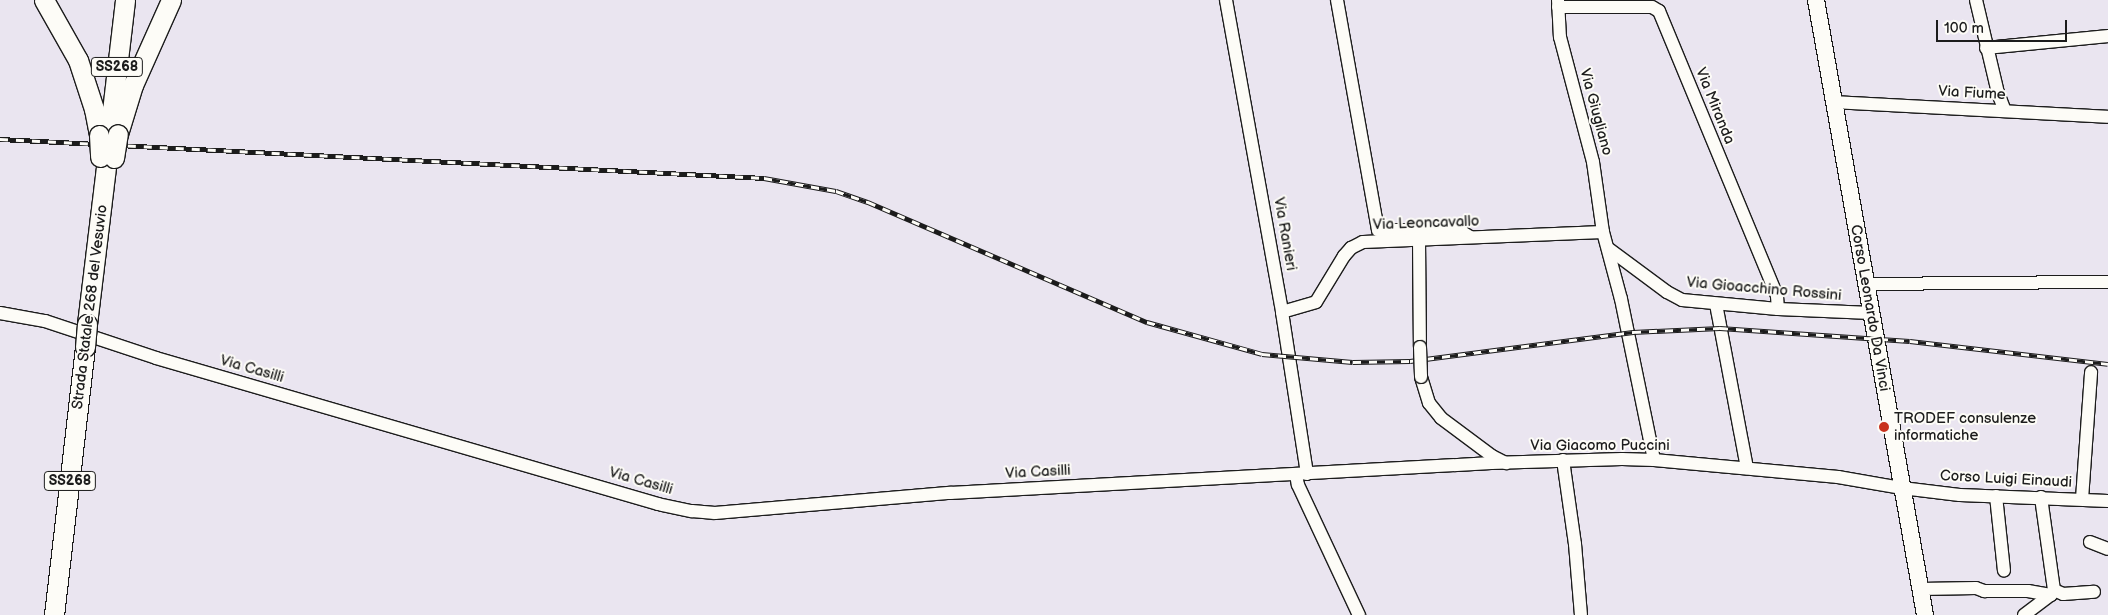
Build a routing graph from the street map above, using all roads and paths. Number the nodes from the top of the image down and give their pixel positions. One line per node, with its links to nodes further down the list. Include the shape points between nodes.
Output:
1 (44, 0): 14 (highway, via 78,60 94,109)
2 (125, 0): 14 (highway, SS268)
3 (171, 0): 14 (highway)
4 (1226, 0): 25 (street, Via Ranieri)
5 (1337, 0): 17 (street, via 1378,230 1458,230)
6 (1816, 0): 11 (main road, Corso Leonardo Da Vinci)
7 (1976, 0): 10 (street)
8 (1558, 3): 16 (street, Via Giugliano, via 1560,37 1593,162); 24 (street, Via Miranda, via 1652,7 1659,10 1777,296)
9 (2108, 36): 10 (street)
10 (1986, 48): 12 (street)
11 (1834, 102): 12 (street, Via Fiume); 22 (main road, Corso Leonardo Da Vinci)
12 (2005, 111): 13 (street, Via Fiume)
13 (2108, 118)
14 (109, 134): 15 (highway, bridge)
15 (107, 157): 20 (highway, Strada Statale 268 del Vesuvio / SS268, via 107,200 99,229); 20 (highway, via 94,203)
16 (1603, 232): 17 (street, Via Leoncavallo); 19 (street, Via Giugliano)
17 (1471, 238): 18 (street, Via Leoncavallo)
18 (1419, 239): 25 (street, Via Leoncavallo, via 1363,242 1351,248 1316,302); 31 (street, bridge, via 1421,376 1429,403 1441,418)
19 (1609, 250): 23 (street, Via Gioacchino Rossini, via 1673,296); 30 (street, Via Giugliano)
20 (94, 270): 45 (highway, Strada Statale 268 del Vesuvio / SS268, bridge)
21 (2108, 282): 22 (street)
22 (1866, 284): 27 (main road, Corso Leonardo Da Vinci)
23 (1716, 304): 24 (street, Via Gioacchino Rossini); 32 (street)
24 (1778, 309): 27 (street, Via Gioacchino Rossini)
25 (1282, 312): 33 (street, Via Ranieri)
26 (0, 313): 33 (street, Via Casilli, via 45,321 156,358 658,504 692,511 715,513 950,493)
27 (1871, 313): 34 (main road, Corso Leonardo Da Vinci)
28 (2091, 372): 37 (street)
29 (1563, 460): 30 (street, Via Giacomo Puccini); 31 (street, Via Giacomo Puccini); 47 (street)
30 (1654, 460): 32 (street, Via Giacomo Puccini)
31 (1506, 463): 33 (street, Via Giacomo Puccini)
32 (1747, 468): 34 (street, Via Giacomo Puccini, via 1838,477)
33 (1302, 474): 46 (street, Via Ranieri, via 1298,485)
34 (1902, 488): 35 (street, Corso Luigi Einaudi); 42 (main road, Corso Leonardo Da Vinci)
35 (1996, 496): 36 (street, Corso Luigi Einaudi); 41 (street)
36 (2041, 497): 37 (street, Corso Luigi Einaudi); 43 (street)
37 (2082, 499): 38 (street, Corso Luigi Einaudi)
38 (2108, 501)
39 (2090, 542): 40 (street)
40 (2108, 549)
41 (2004, 571)
42 (1920, 589): 43 (street); 48 (main road, Corso Leonardo Da Vinci)
43 (2052, 592): 44 (street); 49 (street)
44 (2094, 592)
45 (54, 615)
46 (1359, 615)
47 (1581, 615)
48 (1925, 615)
49 (2024, 615)

